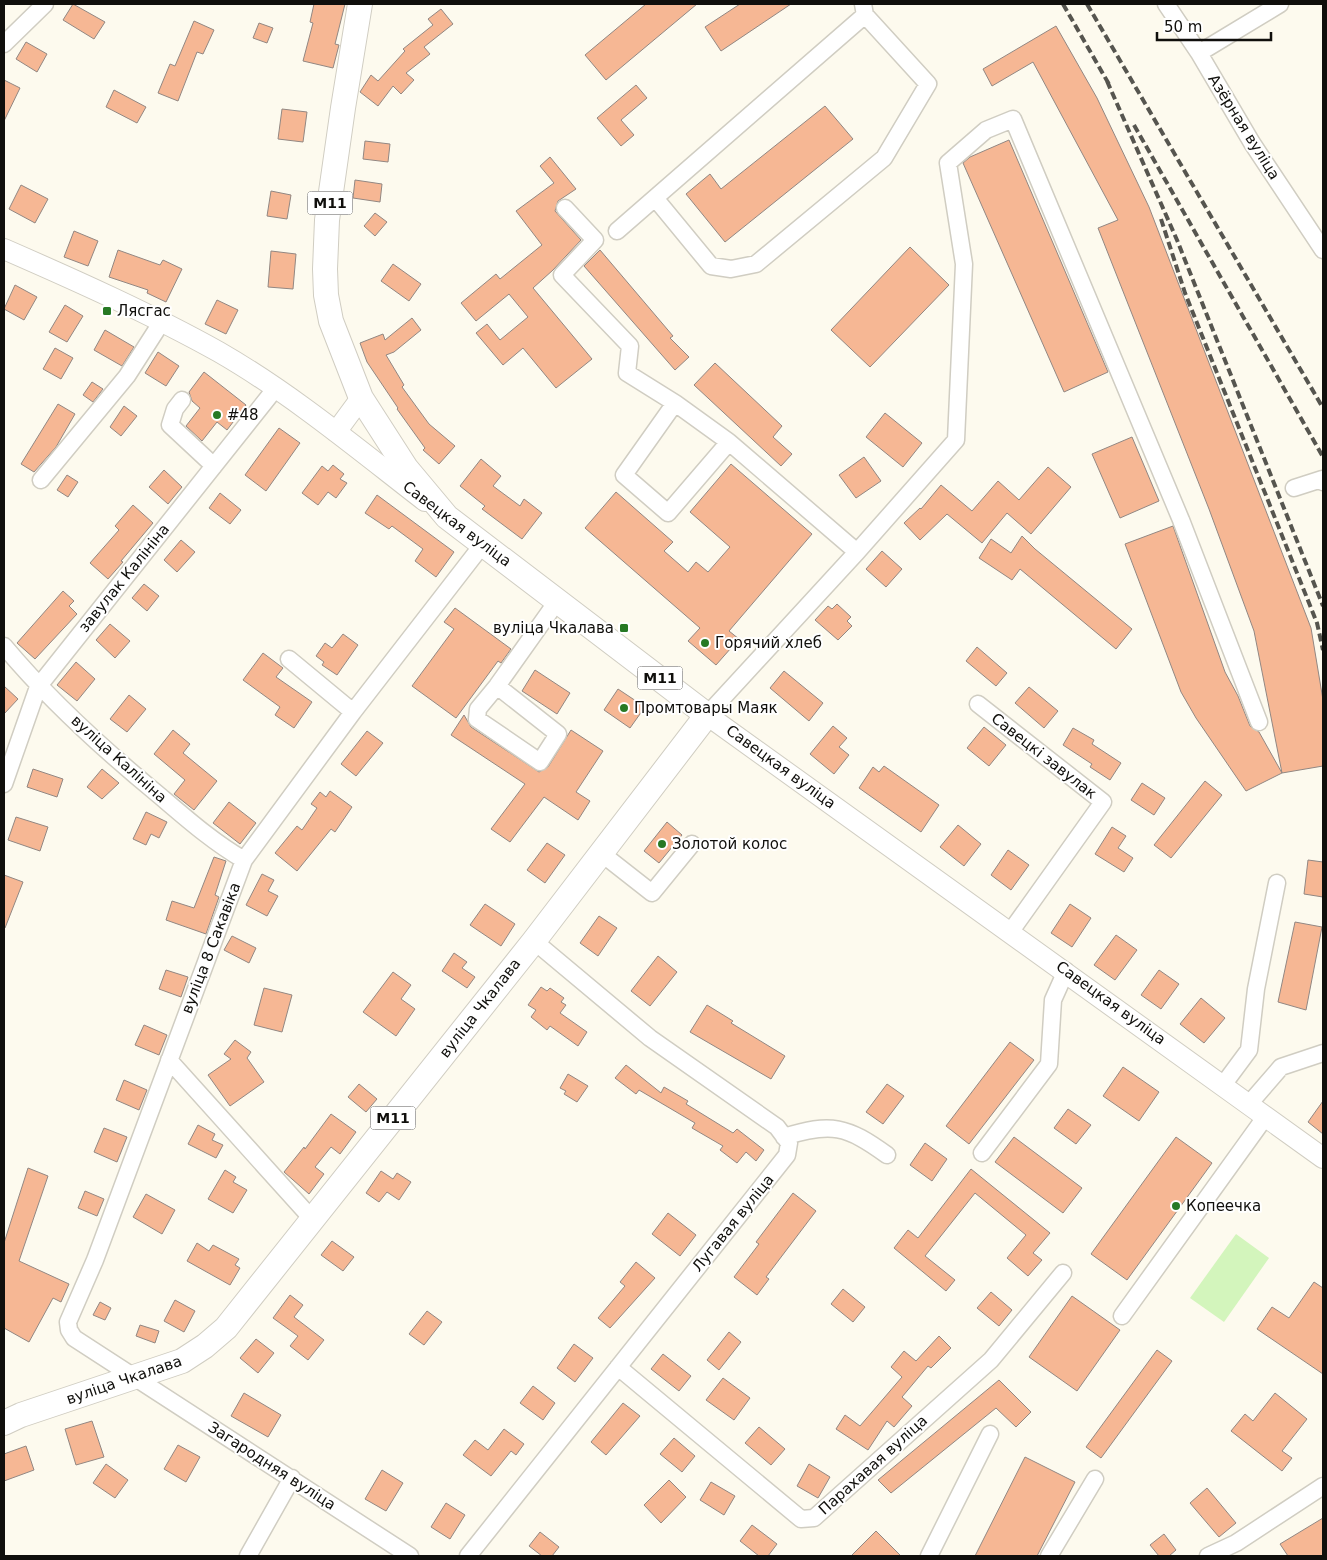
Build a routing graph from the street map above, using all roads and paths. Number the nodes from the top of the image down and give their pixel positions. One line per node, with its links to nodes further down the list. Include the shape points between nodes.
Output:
1 (45, 4): 6 (street)
2 (360, 4): 15 (highway, М11, via 327,220 325,278 331,322)
3 (1166, 4): 7 (street, Азёрная вуліца)
4 (1280, 4): 7 (street)
5 (864, 9): 8 (street); 8 (street, via 928,84 884,158 756,264 731,269 711,266)
6 (4, 44)
7 (1199, 53): 12 (street, Азёрная вуліца, via 1252,143)
8 (655, 198): 10 (street)
9 (565, 208): 17 (street, via 595,240 562,275 630,346 626,373)
10 (616, 231)
11 (4, 249): 13 (main road, Савецкая вуліца)
12 (1323, 250)
13 (161, 323): 14 (main road, Савецкая вуліца, via 219,353); 21 (street, via 127,376)
14 (275, 390): 18 (main road, Савецкая вуліца); 20 (street, завулак Калініна)
15 (361, 398): 18 (main road); 24 (highway, М11, via 406,468)
16 (182, 400): 20 (street, via 170,425)
17 (675, 403): 19 (street); 19 (street, via 624,475 668,513)
18 (336, 432): 24 (main road, Савецкая вуліца)
19 (729, 442): 26 (street)
20 (214, 466): 31 (street, завулак Калініна)
21 (41, 480)
22 (1323, 482): 23 (street, via 1322,479)
23 (1294, 488)
24 (447, 517): 25 (highway, Савецкая вуліца / М11)
25 (483, 544): 27 (highway, Савецкая вуліца / М11); 33 (street, вуліца 8 Сакавіка)
26 (857, 552): 34 (street, вуліца Чкалава); 35 (street, вуліца Чкалава, via 956,440 964,264 948,163 986,130 1013,118 1181,520)
27 (558, 600): 30 (street); 34 (highway, Савецкая вуліца / М11)
28 (4, 646): 31 (street, вуліца Калініна)
29 (289, 659): 33 (street)
30 (497, 686): 30 (street, via 478,708 477,719 540,762 558,734)
31 (38, 687): 36 (street, завулак Калініна); 39 (street, вуліца Калініна, via 134,775 218,845)
32 (978, 704): 41 (street, Савецкі завулак, via 1103,802)
33 (353, 712): 39 (street, вуліца 8 Сакавіка)
34 (707, 714): 38 (highway, вуліца Чкалава / М11); 41 (main road, Савецкая вуліца)
35 (1259, 722)
36 (4, 784)
37 (692, 844): 38 (street, via 652,893)
38 (601, 853): 42 (highway, вуліца Чкалава / М11)
39 (244, 860): 45 (street, вуліца 8 Сакавіка)
40 (1277, 883): 46 (street, via 1256,989 1249,1050)
41 (1011, 931): 43 (main road, Савецкая вуліца)
42 (534, 941): 49 (street, via 650,1038 777,1127); 53 (highway, вуліца Чкалава / М11)
43 (1066, 971): 46 (main road, Савецкая вуліца); 50 (street, via 1053,1000 1049,1064)
44 (1323, 1053): 47 (street, via 1281,1067)
45 (169, 1060): 53 (street); 57 (street, вуліца 8 Сакавіка, via 96,1260 68,1322 74,1338)
46 (1223, 1085): 47 (main road, Савецкая вуліца)
47 (1249, 1104): 48 (main road, Савецкая вуліца)
48 (1266, 1116): 52 (main road, Савецкая вуліца); 55 (street)
49 (784, 1137): 51 (street, via 807,1129 837,1127 866,1139); 56 (street, Лугавая вуліца, via 789,1143 787,1155)
50 (982, 1153)
51 (886, 1155)
52 (1323, 1158)
53 (313, 1220): 57 (highway, вуліца Чкалава / М11, via 219,1334 182,1361)
54 (1062, 1273): 56 (street, Парахавая вуліца, via 991,1360 814,1518 801,1519)
55 (1122, 1316)
56 (618, 1367): 65 (street, Лугавая вуліца)
57 (133, 1378): 58 (highway, вуліца Чкалава / М11); 60 (street, Загародняя вуліца)
58 (4, 1423)
59 (990, 1434): 66 (street)
60 (292, 1478): 63 (street); 64 (street, Загародняя вуліца)
61 (1095, 1479): 67 (street)
62 (1323, 1486): 68 (street, via 1236,1544)
63 (248, 1556)
64 (410, 1556)
65 (468, 1556)
66 (929, 1556)
67 (1048, 1556)
68 (1208, 1556)

